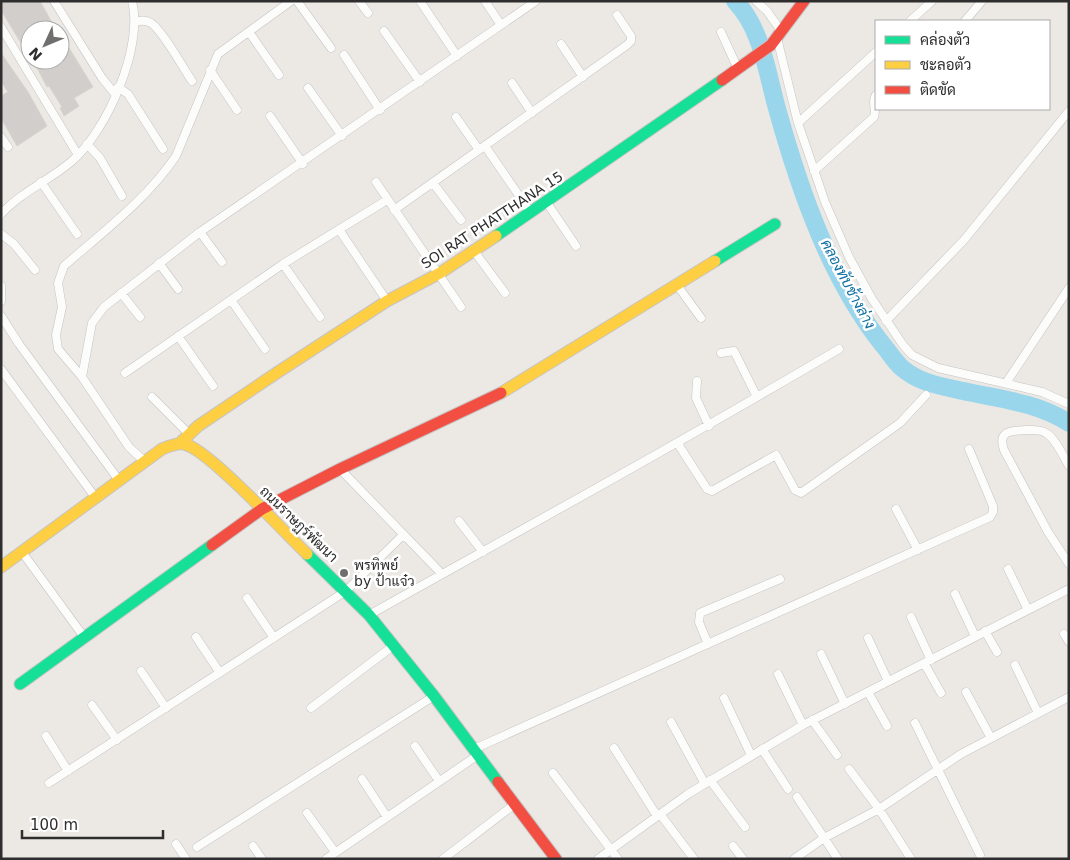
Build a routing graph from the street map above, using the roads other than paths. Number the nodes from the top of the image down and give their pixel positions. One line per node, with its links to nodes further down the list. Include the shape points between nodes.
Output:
1 (54, 1): 36 (street, via 102,78)
2 (359, 1): 12 (street)
3 (420, 1): 27 (street)
4 (485, 1): 17 (street)
5 (536, 1): 17 (street)
6 (756, 1): 22 (street, via 767,11)
7 (804, 1): 22 (street, SOI RAT PHATTHANA 15)
8 (932, 1): 14 (street)
9 (982, 1): 15 (street)
10 (134, 2): 16 (street)
11 (291, 2): 20 (street); 24 (street)
12 (368, 13)
13 (617, 15): 31 (street, via 631,41)
14 (911, 20)
15 (966, 20)
16 (136, 22): 32 (street, via 151,23 158,30); 36 (street, via 132,52)
17 (502, 26): 27 (street)
18 (1, 27): 51 (street)
19 (384, 30): 33 (street)
20 (249, 32): 29 (street, via 218,54); 30 (street)
21 (721, 32): 28 (street)
22 (779, 34): 28 (street, SOI RAT PHATTHANA 15, via 768,47); 44 (street)
23 (561, 44): 31 (street)
24 (332, 48)
25 (875, 53): 44 (street)
26 (344, 54): 38 (street)
27 (457, 56): 33 (street)
28 (738, 69): 59 (street, SOI RAT PHATTHANA 15)
29 (210, 70): 37 (street); 97 (street, via 191,122 169,166 146,193 59,274 62,308 56,341 64,357)
30 (279, 75)
31 (583, 77): 41 (street)
32 (192, 82)
33 (420, 82): 38 (street)
34 (512, 83): 41 (street)
35 (308, 88): 45 (street)
36 (117, 90): 47 (street); 50 (street, via 128,94)
37 (237, 110)
38 (380, 110): 45 (street)
39 (876, 110): 53 (street, via 874,118)
40 (1069, 111): 90 (street, via 964,240)
41 (532, 113): 49 (street)
42 (270, 116): 52 (street)
43 (456, 117): 49 (street)
44 (798, 123): 53 (street)
45 (342, 136): 52 (street)
46 (1, 137): 48 (street)
47 (87, 144): 51 (street); 57 (street, via 100,158)
48 (8, 147)
49 (482, 148): 56 (street); 61 (street)
50 (163, 150)
51 (78, 155): 54 (street)
52 (303, 164): 66 (street)
53 (814, 171): 90 (street, via 849,257)
54 (41, 182): 62 (street); 68 (street)
55 (376, 182): 58 (street)
56 (433, 183): 60 (street); 63 (street)
57 (122, 196)
58 (387, 200): 60 (street); 65 (street)
59 (547, 203): 61 (street, SOI RAT PHATTHANA 15); 69 (street)
60 (394, 210): 75 (street)
61 (531, 213): 70 (street, SOI RAT PHATTHANA 15)
62 (1, 214)
63 (461, 220)
64 (775, 224): 76 (street)
65 (340, 231): 73 (street); 84 (street)
66 (200, 232): 71 (street); 72 (street)
67 (1, 234): 74 (street, via 14,244)
68 (77, 234)
69 (576, 246)
70 (474, 251): 75 (street, SOI RAT PHATTHANA 15); 81 (street)
71 (222, 262)
72 (159, 263): 79 (street); 80 (street)
73 (283, 264): 82 (street); 88 (street)
74 (35, 270)
75 (440, 273): 84 (street, SOI RAT PHATTHANA 15); 85 (street)
76 (677, 285): 89 (street); 113 (street, via 488,401)
77 (1, 286): 83 (street)
78 (1069, 288): 99 (street)
79 (178, 289)
80 (121, 293): 87 (street); 97 (street, via 94,318)
81 (505, 293)
82 (231, 300): 91 (street); 92 (street)
83 (1, 301)
84 (387, 301): 107 (street, SOI RAT PHATTHANA 15)
85 (461, 307)
86 (1, 316): 114 (street)
87 (140, 317)
88 (320, 318)
89 (701, 318)
90 (886, 321): 99 (street, via 912,355 923,362)
91 (178, 336): 96 (street); 100 (street)
92 (265, 349)
93 (839, 349): 104 (street)
94 (721, 352): 104 (street, via 734,351)
95 (1, 369): 115 (street)
96 (125, 373)
97 (82, 377): 111 (street, via 129,447)
98 (697, 381): 106 (street, via 696,398)
99 (1006, 383): 105 (street)
100 (213, 386)
101 (1069, 393): 105 (street)
102 (926, 395): 109 (street, via 900,423 801,493 795,490 776,455 712,492)
103 (152, 397): 107 (street)
104 (757, 397): 106 (street)
105 (1066, 402)
106 (709, 426): 109 (street)
107 (189, 434): 108 (street, SOI RAT PHATTHANA 15)
108 (179, 444): 111 (street, via 162,449); 117 (street, ถนนราษฏร์พัฒนา, via 199,451)
109 (678, 444): 122 (street)
110 (969, 449): 120 (street, via 993,512 990,517)
111 (144, 461): 114 (street)
112 (1069, 466): 123 (street, via 1047,433 1039,430 1009,431 1003,436 1004,450)
113 (340, 469): 117 (street); 119 (street)
114 (118, 479): 115 (street)
115 (95, 497): 121 (street)
116 (896, 508): 120 (street)
117 (262, 509): 129 (street, ถนนราษฏร์พัฒนา); 138 (street)
118 (459, 520): 122 (street)
119 (403, 535): 126 (street); 129 (street)
120 (918, 550): 143 (street)
121 (22, 552): 124 (street); 138 (street)
122 (483, 552): 126 (street)
123 (1069, 564)
124 (1, 567)
125 (1008, 569): 132 (street)
126 (442, 574): 133 (street)
127 (780, 579): 143 (street, via 700,613 699,622)
128 (1069, 589): 132 (street)
129 (346, 592): 133 (street, ถนนราษฏร์พัฒนา); 140 (street)
130 (955, 594): 137 (street)
131 (247, 598): 140 (street)
132 (1028, 610): 135 (street)
133 (369, 615): 144 (street, ถนนราษฏร์พัฒนา)
134 (911, 617): 147 (street)
135 (985, 631): 137 (street); 145 (street)
136 (1064, 634): 142 (street)
137 (975, 636): 147 (street)
138 (84, 637): 153 (street)
139 (196, 637): 150 (street)
140 (274, 638): 150 (street)
141 (868, 638): 152 (street)
142 (1069, 642)
143 (708, 644): 176 (street)
144 (393, 646): 157 (street, ถนนราษฏร์พัฒนา); 163 (street)
145 (997, 652)
146 (821, 654): 160 (street)
147 (928, 661): 152 (street); 156 (street)
148 (1015, 665): 164 (street)
149 (141, 671): 162 (street)
150 (220, 673): 162 (street)
151 (778, 674): 168 (street)
152 (888, 682): 154 (street)
153 (20, 684)
154 (868, 692): 160 (street); 169 (street)
155 (966, 692): 171 (street)
156 (941, 693)
157 (434, 696): 176 (street, ถนนราษฏร์พัฒนา); 199 (street)
158 (1069, 697): 164 (street)
159 (724, 698): 177 (street)
160 (845, 704): 165 (street)
161 (92, 705): 172 (street)
162 (166, 708): 172 (street)
163 (311, 708)
164 (1038, 713): 171 (street)
165 (812, 720): 168 (street); 178 (street)
166 (671, 722): 185 (street)
167 (915, 723): 180 (street)
168 (803, 725): 175 (street)
169 (887, 726)
170 (46, 736): 181 (street)
171 (991, 738): 180 (street)
172 (117, 740): 181 (street)
173 (415, 746): 184 (street)
174 (614, 748): 192 (street)
175 (762, 749): 177 (street); 187 (street)
176 (477, 752): 184 (street); 189 (street, ถนนราษฏร์พัฒนา)
177 (751, 755): 185 (street)
178 (838, 755)
179 (849, 769): 190 (street)
180 (936, 770): 190 (street); 202 (street)
181 (68, 771): 186 (street)
182 (554, 773): 200 (street)
183 (362, 779): 193 (street)
184 (439, 781): 193 (street)
185 (708, 782): 192 (street); 194 (street)
186 (49, 783)
187 (788, 789)
188 (797, 797): 195 (street)
189 (515, 804): 206 (street); 207 (street, ถนนราษฏร์พัฒนา)
190 (879, 809): 195 (street); 214 (street)
191 (307, 812): 201 (street)
192 (659, 815): 200 (street); 210 (street)
193 (387, 817): 201 (street)
194 (745, 827)
195 (824, 838): 212 (street); 213 (street)
196 (176, 844): 203 (street)
197 (253, 846): 204 (street)
198 (732, 846): 211 (street)
199 (196, 847)
200 (611, 850): 208 (street); 209 (street)
201 (335, 852): 205 (street)
202 (980, 855)
203 (186, 859)
204 (262, 859)
205 (326, 859)
206 (443, 859)
207 (556, 859)
208 (598, 859)
209 (618, 859)
210 (694, 859)
211 (743, 859)
212 (794, 859)
213 (838, 859)
214 (911, 859)

